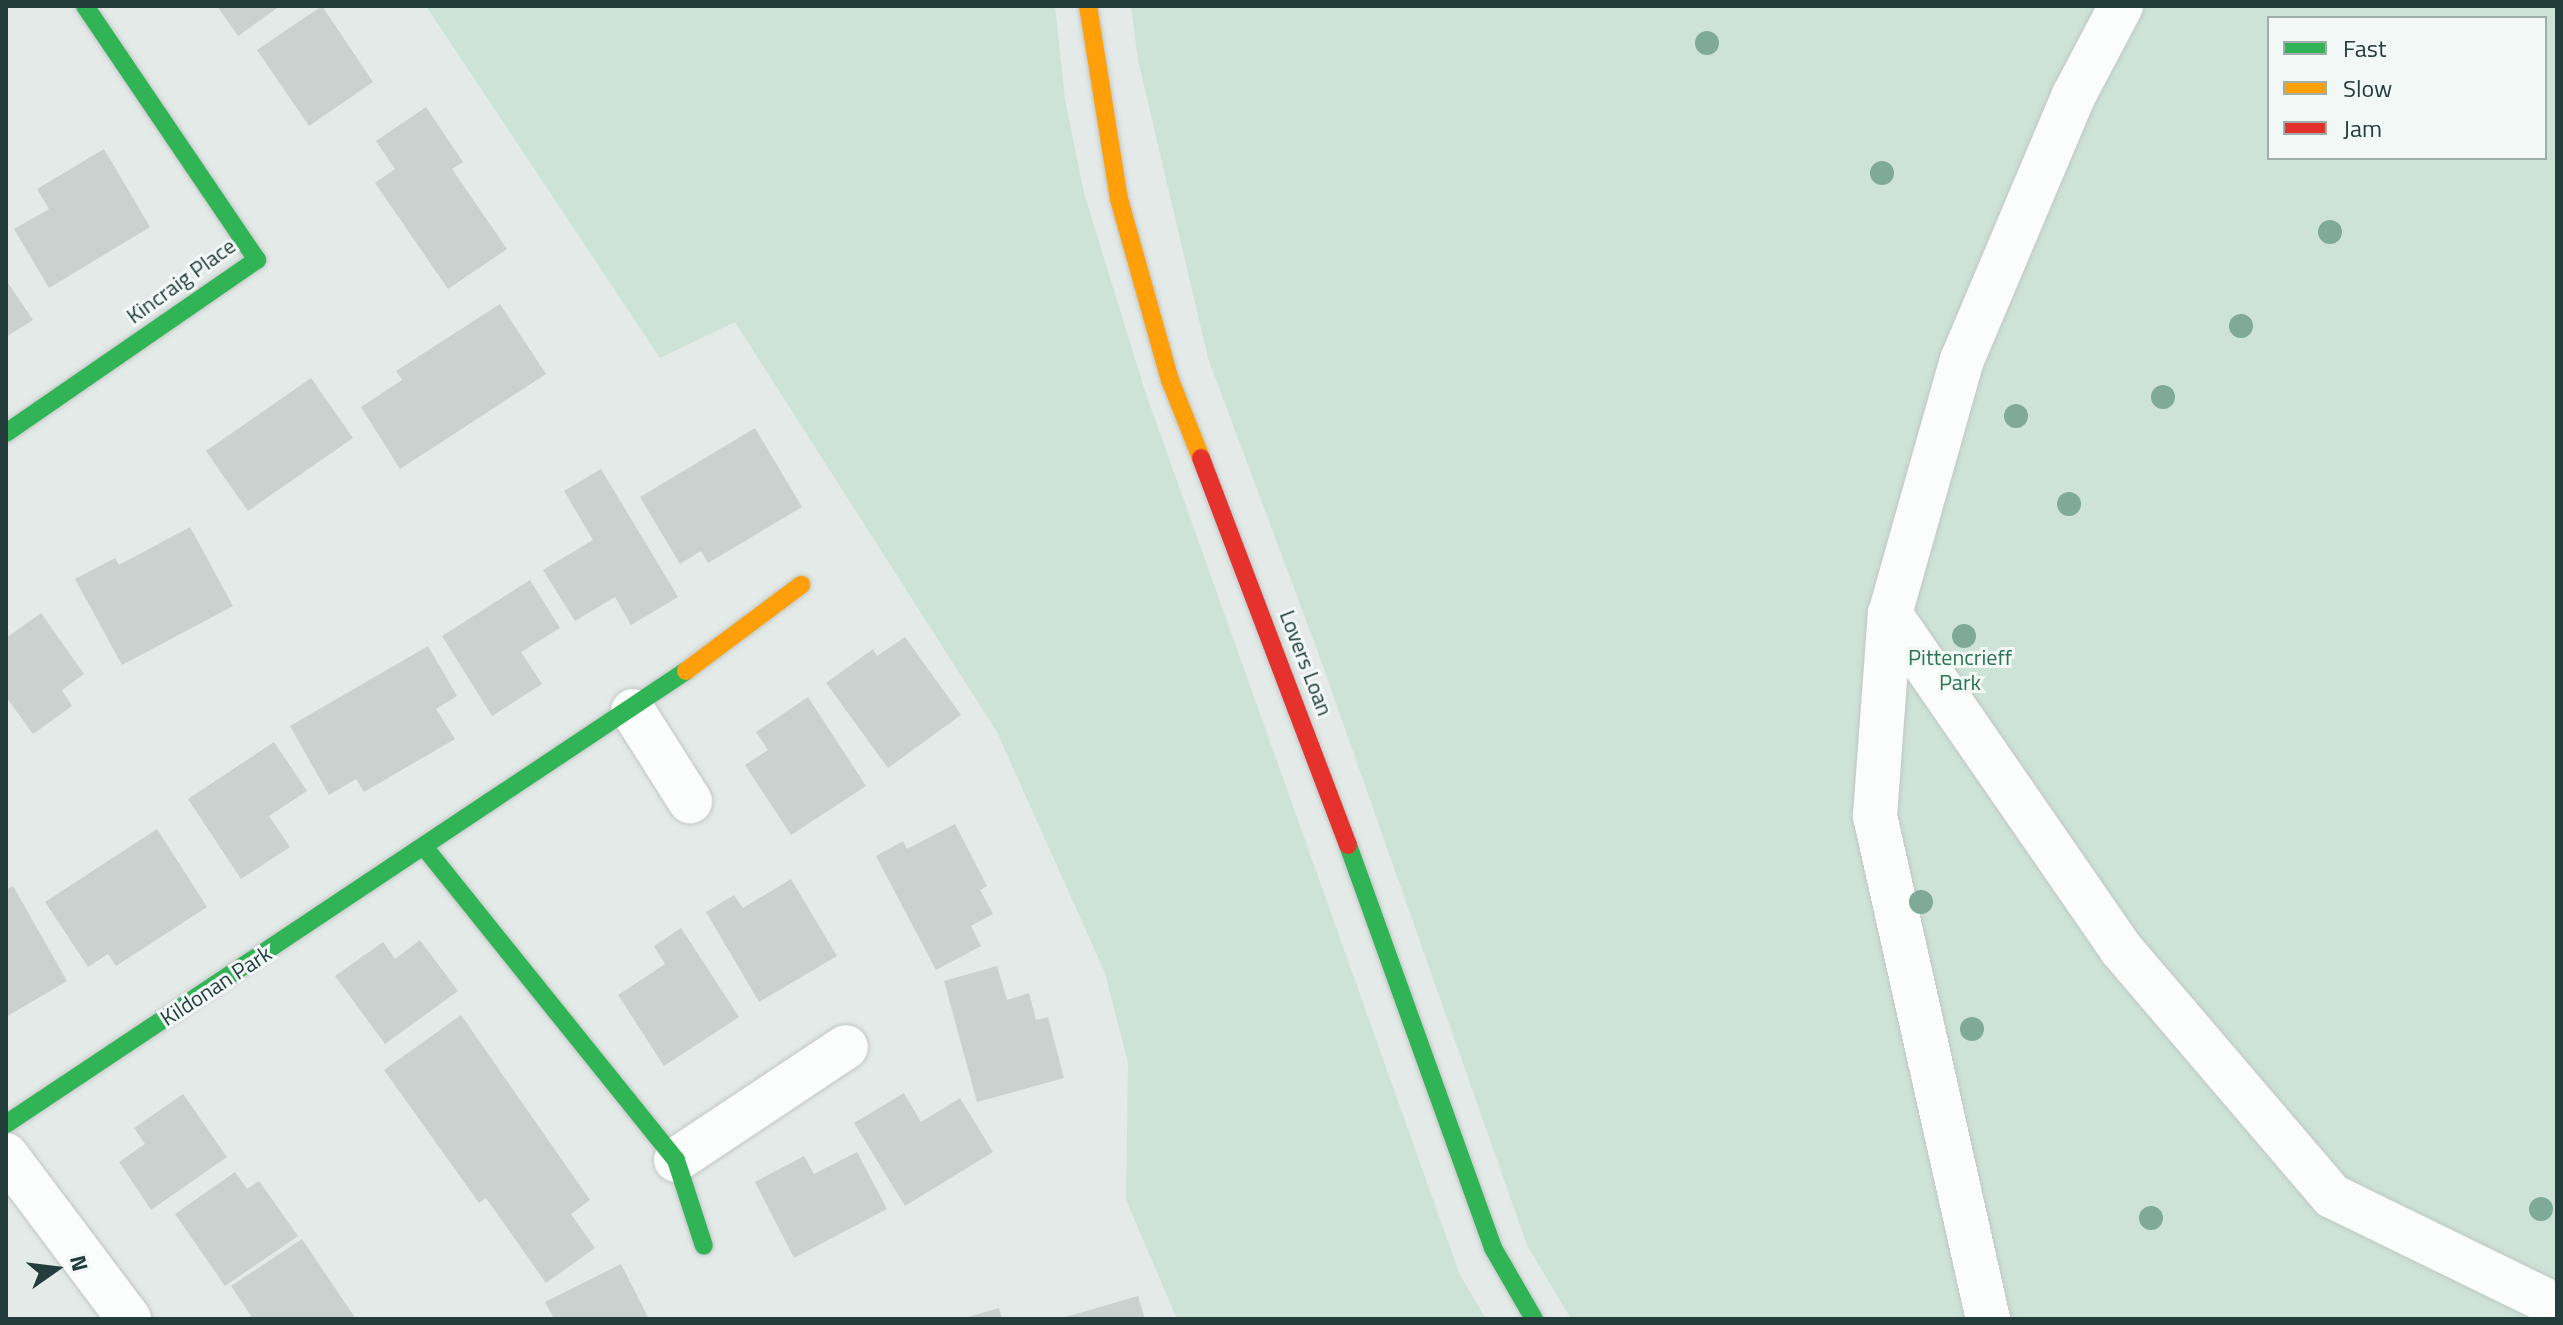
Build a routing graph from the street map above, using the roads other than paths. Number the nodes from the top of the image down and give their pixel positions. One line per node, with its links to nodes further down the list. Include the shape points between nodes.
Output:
1 (85, 6): 4 (street, Kincraig Place, via 257,260)
2 (1088, 6): 17 (street, Lovers Loan, via 1119,199 1170,380 1282,664 1493,1248)
3 (2121, 6): 6 (street, via 2074,95 1962,360)
4 (6, 433)
5 (801, 585): 7 (street, Kildonan Park)
6 (1890, 614): 15 (street, via 2121,949 2332,1196); 18 (street, via 1875,816)
7 (633, 711): 8 (street); 9 (street, Kildonan Park)
8 (690, 801)
9 (425, 848): 11 (street, Kildonan Park); 13 (street)
10 (846, 1047): 13 (street)
11 (6, 1124)
12 (6, 1155): 16 (street)
13 (676, 1160): 14 (street)
14 (704, 1246)
15 (2550, 1298): 19 (street)
16 (129, 1319)
17 (1534, 1319)
18 (1988, 1319)
19 (2504, 1319)

